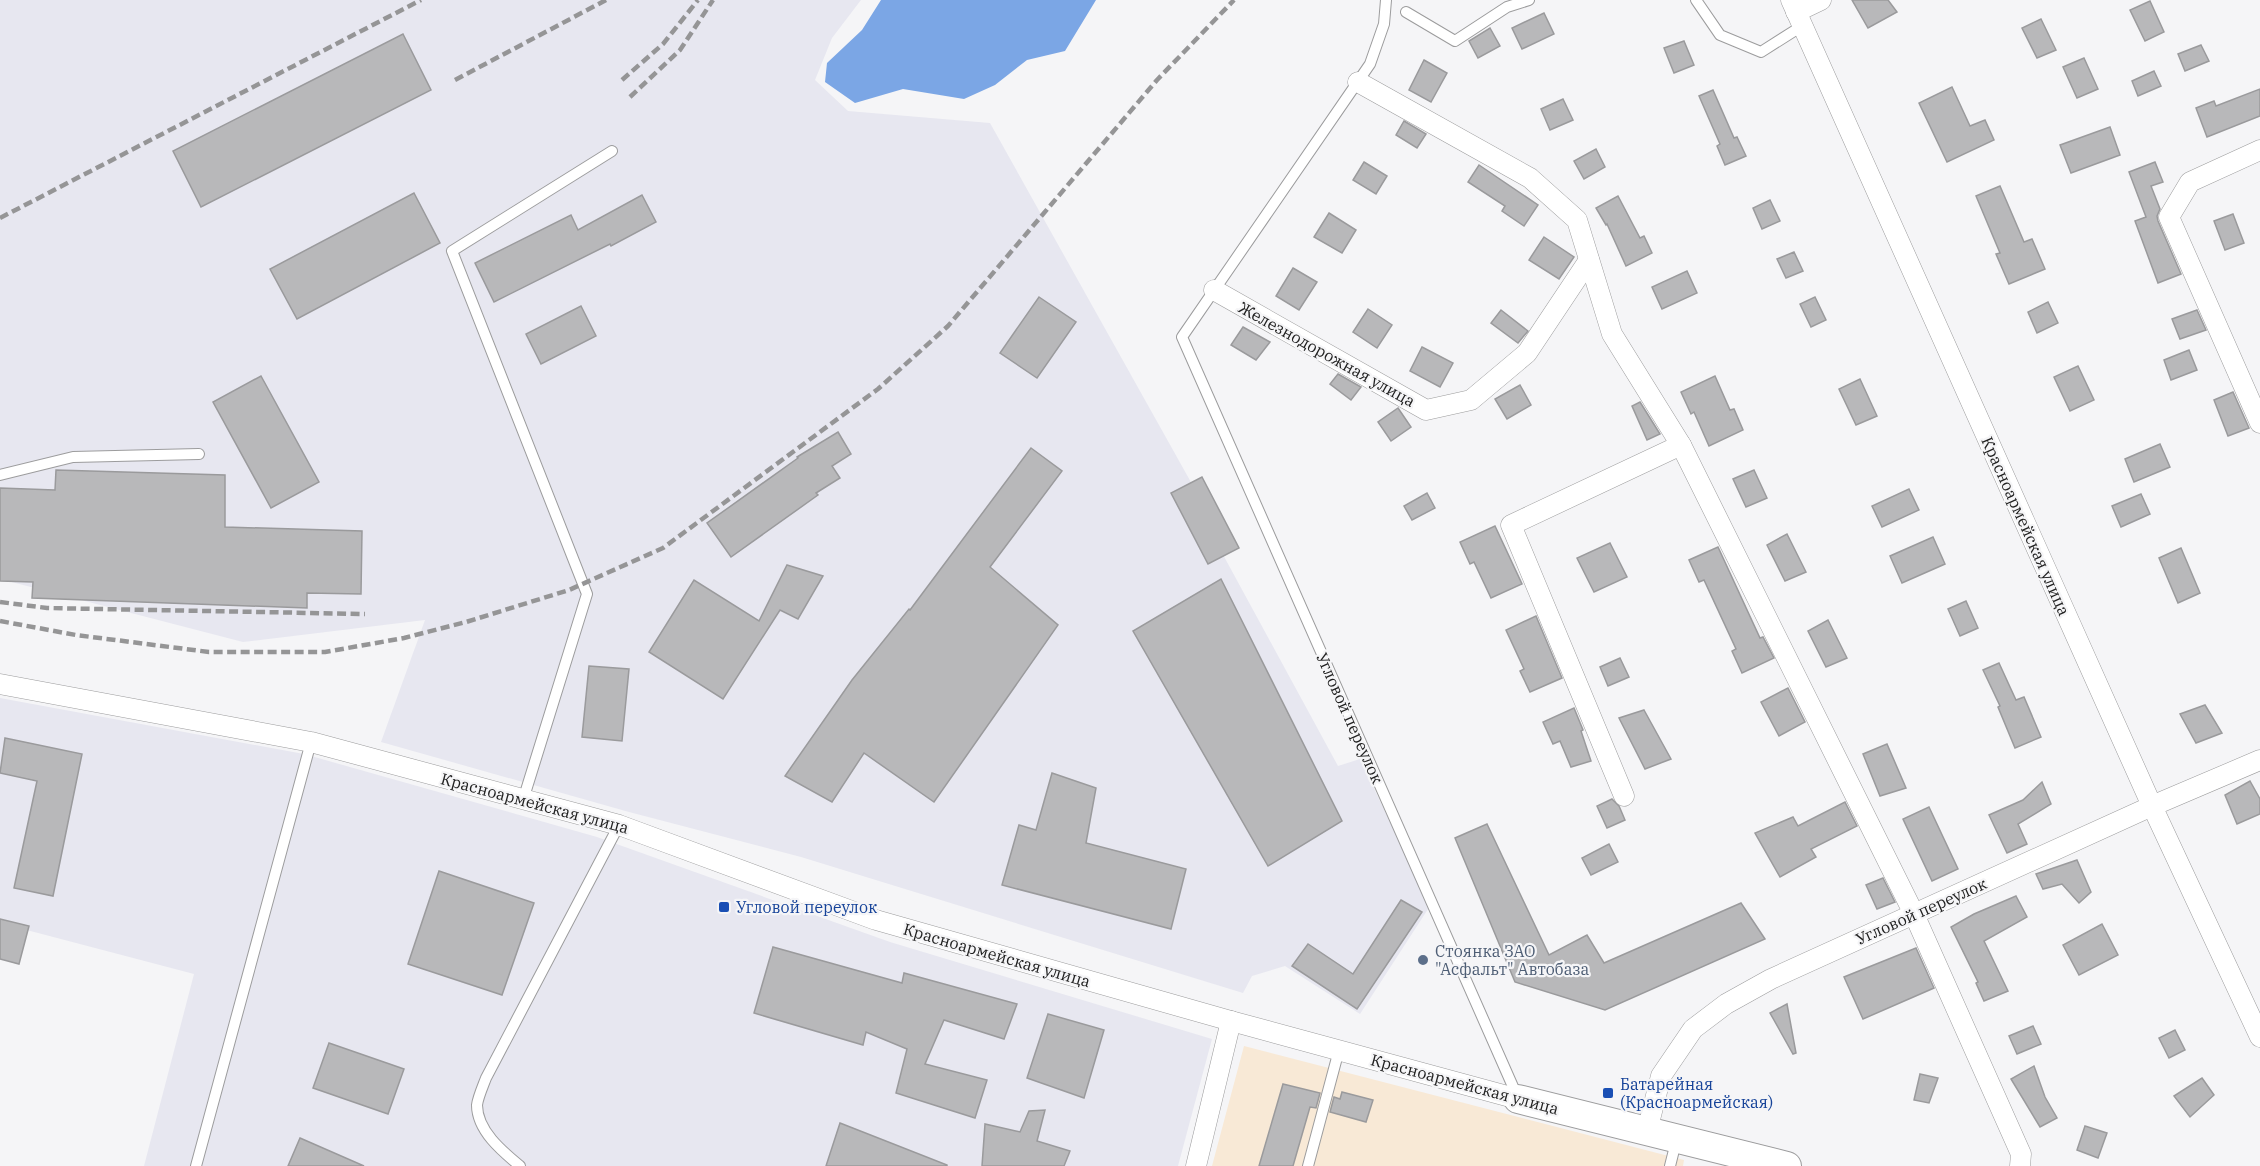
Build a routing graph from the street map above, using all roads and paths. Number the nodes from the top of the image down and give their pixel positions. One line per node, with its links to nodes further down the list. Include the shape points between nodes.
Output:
1 (1386, 0): 7 (lane, via 1384,24 1370,64)
2 (1529, 0): 5 (lane, via 1507,7 1455,41)
3 (1696, 0): 6 (lane, via 1720,35 1761,52)
4 (1821, 0): 6 (street)
5 (1406, 12)
6 (1796, 13): 21 (street, Красноармейская улица)
7 (1358, 82): 10 (street, via 1530,178 1577,220); 11 (lane)
8 (2260, 150): 12 (street, via 2190,182 2169,217)
9 (612, 151): 20 (lane, via 452,251 587,594)
10 (1589, 260): 11 (street, Железнодорожная улица, via 1527,353 1471,400 1426,410); 13 (street, via 1612,334)
11 (1214, 291): 27 (lane, Угловой переулок, via 1182,337)
12 (2260, 423)
13 (1681, 445): 19 (street, via 1511,525); 23 (street)
14 (199, 454): 15 (lane, via 73,457)
15 (0, 475)
16 (0, 684): 17 (street, Красноармейская улица)
17 (311, 742): 20 (street, Красноармейская улица); 30 (lane)
18 (2260, 760): 21 (street, Угловой переулок)
19 (1624, 796)
20 (523, 800): 22 (street, Красноармейская улица)
21 (2152, 806): 23 (street, Угловой переулок); 25 (street, Красноармейская улица)
22 (619, 825): 24 (street, Красноармейская улица, via 876,920); 31 (lane, via 486,1078 477,1105 494,1144)
23 (1914, 914): 28 (street, Угловой переулок, via 1771,979 1726,1004 1693,1029 1661,1076); 36 (street, via 2020,1154)
24 (1231, 1022): 26 (street, Красноармейская улица); 32 (street)
25 (2260, 1037)
26 (1339, 1050): 27 (street, Красноармейская улица); 33 (lane)
27 (1518, 1099): 28 (street, Красноармейская улица)
28 (1647, 1131): 29 (street, Красноармейская улица)
29 (1677, 1138): 34 (lane); 35 (street, Красноармейская улица)
30 (196, 1166)
31 (520, 1166)
32 (1196, 1166)
33 (1308, 1166)
34 (1670, 1166)
35 (1787, 1166)
36 (2020, 1166)

